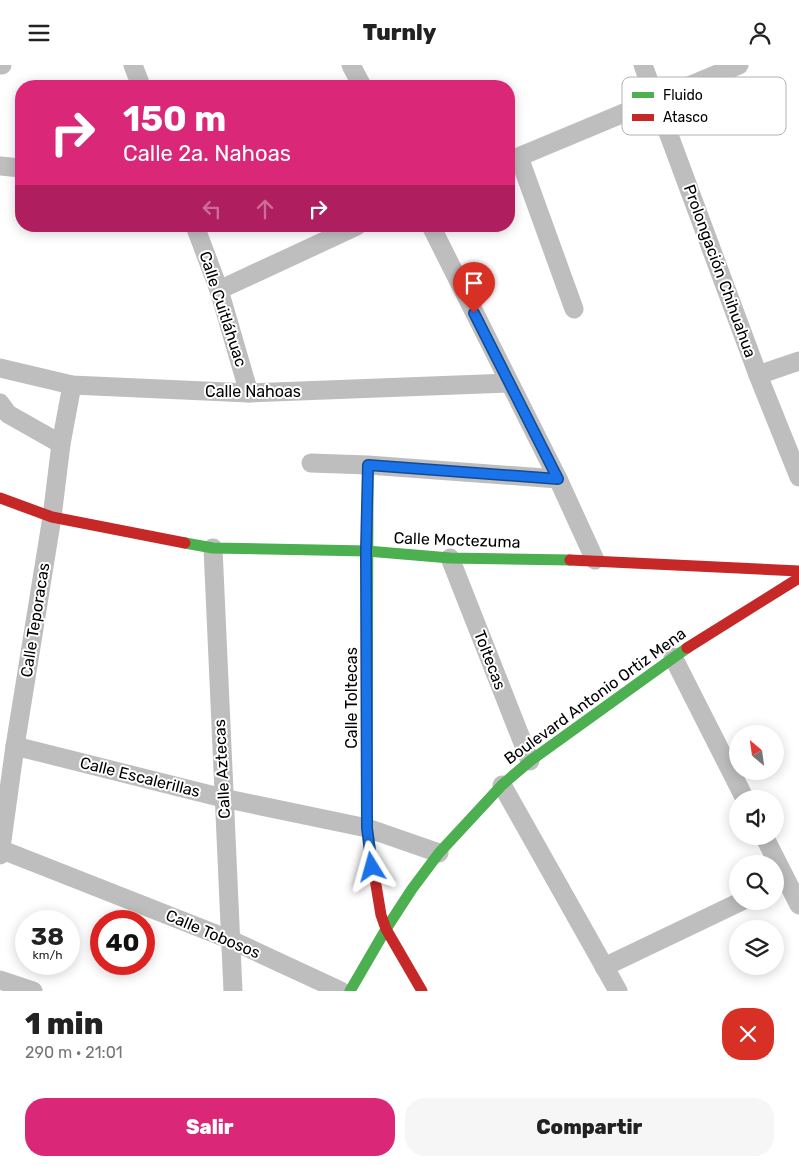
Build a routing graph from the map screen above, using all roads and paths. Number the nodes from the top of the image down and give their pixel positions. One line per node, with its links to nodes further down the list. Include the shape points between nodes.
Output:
1 (133, 65): 7 (street)
2 (351, 65): 8 (street)
3 (643, 65): 5 (street, Prolongación Chihuahua)
4 (739, 65): 6 (street)
5 (647, 77)
6 (711, 77)
7 (139, 80)
8 (359, 80)
9 (622, 114): 11 (street)
10 (669, 135): 22 (street, Prolongación Chihuahua)
11 (515, 159)
12 (515, 162): 19 (street)
13 (0, 166): 14 (street)
14 (15, 167)
15 (197, 232): 18 (street, Calle Cuitláhuac)
16 (344, 232): 18 (street)
17 (434, 232): 23 (street)
18 (219, 290): 25 (street, Calle Cuitláhuac)
19 (574, 309)
20 (799, 361): 22 (street)
21 (0, 368): 24 (street, Calle Nahoas)
22 (758, 375): 30 (street, Prolongación Chihuahua)
23 (508, 383): 25 (street, Calle Nahoas); 31 (street)
24 (72, 385): 25 (street, Calle Nahoas); 27 (street, Calle Teporacas)
25 (249, 393)
26 (0, 403): 27 (street, via 8,414)
27 (61, 444): 33 (street, Calle Teporacas)
28 (311, 463): 29 (street)
29 (368, 465): 31 (street); 35 (street, Calle Toltecas)
30 (799, 477)
31 (558, 479): 37 (street)
32 (0, 498): 33 (street, Calle Moctezuma)
33 (52, 517): 34 (street, Calle Moctezuma); 41 (street, Calle Teporacas)
34 (213, 547): 35 (street, Calle Moctezuma); 45 (street, Calle Aztecas)
35 (366, 551): 36 (street, Calle Moctezuma); 46 (street, Calle Toltecas)
36 (450, 558): 37 (street, Calle Moctezuma); 42 (street, Toltecas)
37 (595, 560): 38 (street, Calle Moctezuma)
38 (799, 571)
39 (799, 578): 40 (street, Boulevard Antonio Ortiz Mena)
40 (673, 657): 42 (street, Boulevard Antonio Ortiz Mena); 44 (street)
41 (15, 746): 45 (street, Calle Escalerillas); 48 (street, Calle Teporacas)
42 (530, 761): 43 (street, Boulevard Antonio Ortiz Mena)
43 (502, 785): 49 (street, Boulevard Antonio Ortiz Mena); 56 (street)
44 (740, 790)
45 (223, 798): 46 (street, Calle Escalerillas); 55 (street, Calle Aztecas)
46 (367, 828): 49 (street, Calle Escalerillas); 54 (street, Calle Toltecas, via 377,895)
47 (768, 845): 51 (street)
48 (0, 849): 50 (street, Calle Teporacas); 55 (street, Calle Tobosos)
49 (439, 853): 54 (street, Boulevard Antonio Ortiz Mena)
50 (0, 855)
51 (787, 884): 52 (street)
52 (799, 905)
53 (729, 907): 56 (street)
54 (386, 929): 61 (street, Boulevard Antonio Ortiz Mena); 62 (street, Calle Toltecas)
55 (231, 940): 59 (street, Calle Aztecas); 60 (street, Calle Tobosos)
56 (604, 967): 63 (street)
57 (0, 979): 58 (street)
58 (33, 991)
59 (234, 991)
60 (340, 991)
61 (350, 991)
62 (422, 991)
63 (618, 991)

